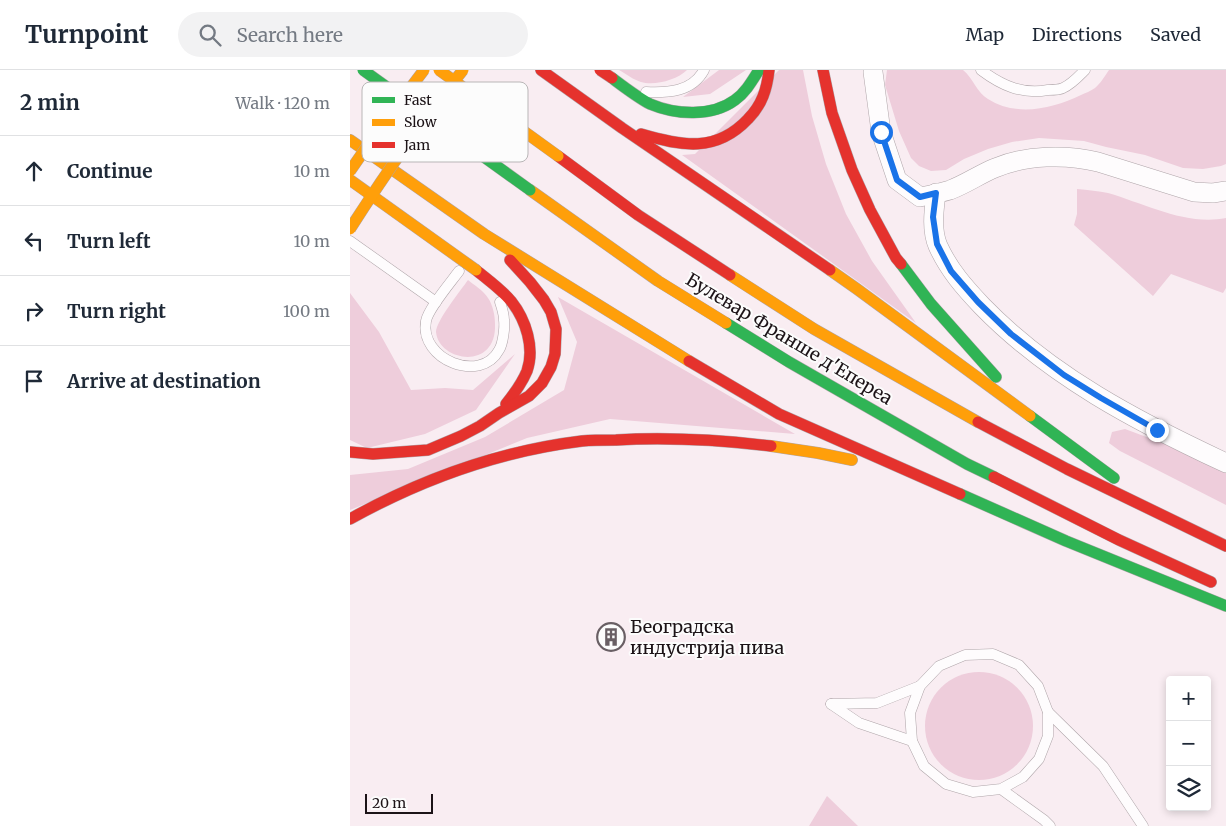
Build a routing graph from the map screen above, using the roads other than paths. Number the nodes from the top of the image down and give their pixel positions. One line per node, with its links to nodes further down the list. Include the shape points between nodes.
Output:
1 (363, 70): 14 (main road, Булевар Франше д'Епереа, bridge)
2 (424, 70): 15 (main road, bridge)
3 (439, 70): 17 (main road, Булевар Франше д'Епереа, bridge)
4 (463, 70): 16 (main road, bridge)
5 (541, 70): 19 (main road)
6 (600, 70): 18 (main road, bridge)
7 (704, 70): 18 (lane, via 695,82 671,91)
8 (759, 70): 18 (main road, via 754,81 734,101 705,112 666,109)
9 (769, 70): 19 (main road, via 766,91 756,110 734,132 718,142 680,144)
10 (823, 70): 38 (main road, via 832,113 852,170 896,258 931,304)
11 (981, 70): 12 (lane, via 1004,85 1028,91 1063,88)
12 (1085, 70)
13 (873, 71): 30 (street, via 881,132 897,180 920,197)
14 (380, 82)
15 (415, 82)
16 (454, 82)
17 (456, 82)
18 (629, 91)
19 (622, 128): 38 (main road, via 857,289)
20 (528, 134): 42 (main road, Булевар Франше д'Епереа, bridge, via 638,215 814,329 1050,460)
21 (350, 140): 22 (main road)
22 (362, 148)
23 (362, 154): 27 (main road, bridge)
24 (381, 162): 32 (main road)
25 (394, 162): 31 (main road, bridge)
26 (491, 162): 45 (main road, Булевар Франше д'Епереа, bridge, via 640,268 789,362 967,464 1119,540)
27 (350, 171)
28 (350, 180): 35 (main road, bridge)
29 (1226, 191): 30 (street, via 1194,192 1098,162 1061,158 1019,160)
30 (936, 193): 40 (street, via 933,217 937,244 951,271 998,322 1072,380 1157,430)
31 (350, 229)
32 (484, 234): 37 (main road, via 544,300 556,328 552,367 542,383 529,396); 41 (main road, via 779,414)
33 (350, 241): 36 (lane)
34 (459, 271): 36 (lane)
35 (498, 289): 36 (lane, via 505,322 502,345 485,364 464,366 438,355 425,330 429,311); 37 (main road, via 522,318 530,350 529,364 522,379)
36 (436, 302)
37 (499, 413): 39 (main road, via 480,426 428,450 373,454)
38 (1034, 419): 42 (main road)
39 (350, 452)
40 (1226, 463)
41 (921, 476): 43 (main road, via 820,452 784,447 669,439 583,441 500,457 454,472 413,487); 46 (main road, via 1066,541)
42 (1167, 518): 44 (main road, Булевар Франше д'Епереа)
43 (350, 519)
44 (1226, 546)
45 (1217, 584)
46 (1226, 606)
47 (920, 686): 48 (lane, via 939,666 965,654 993,654 1019,665 1038,686); 49 (lane, via 910,713); 49 (lane, via 877,703 831,704 859,723)
48 (1048, 712): 50 (lane, via 1048,736 1039,759 1023,777); 52 (lane, via 1103,766)
49 (912, 741): 50 (lane, via 924,766 946,784 973,792)
50 (1001, 789): 51 (lane)
51 (1050, 826)
52 (1144, 826)

